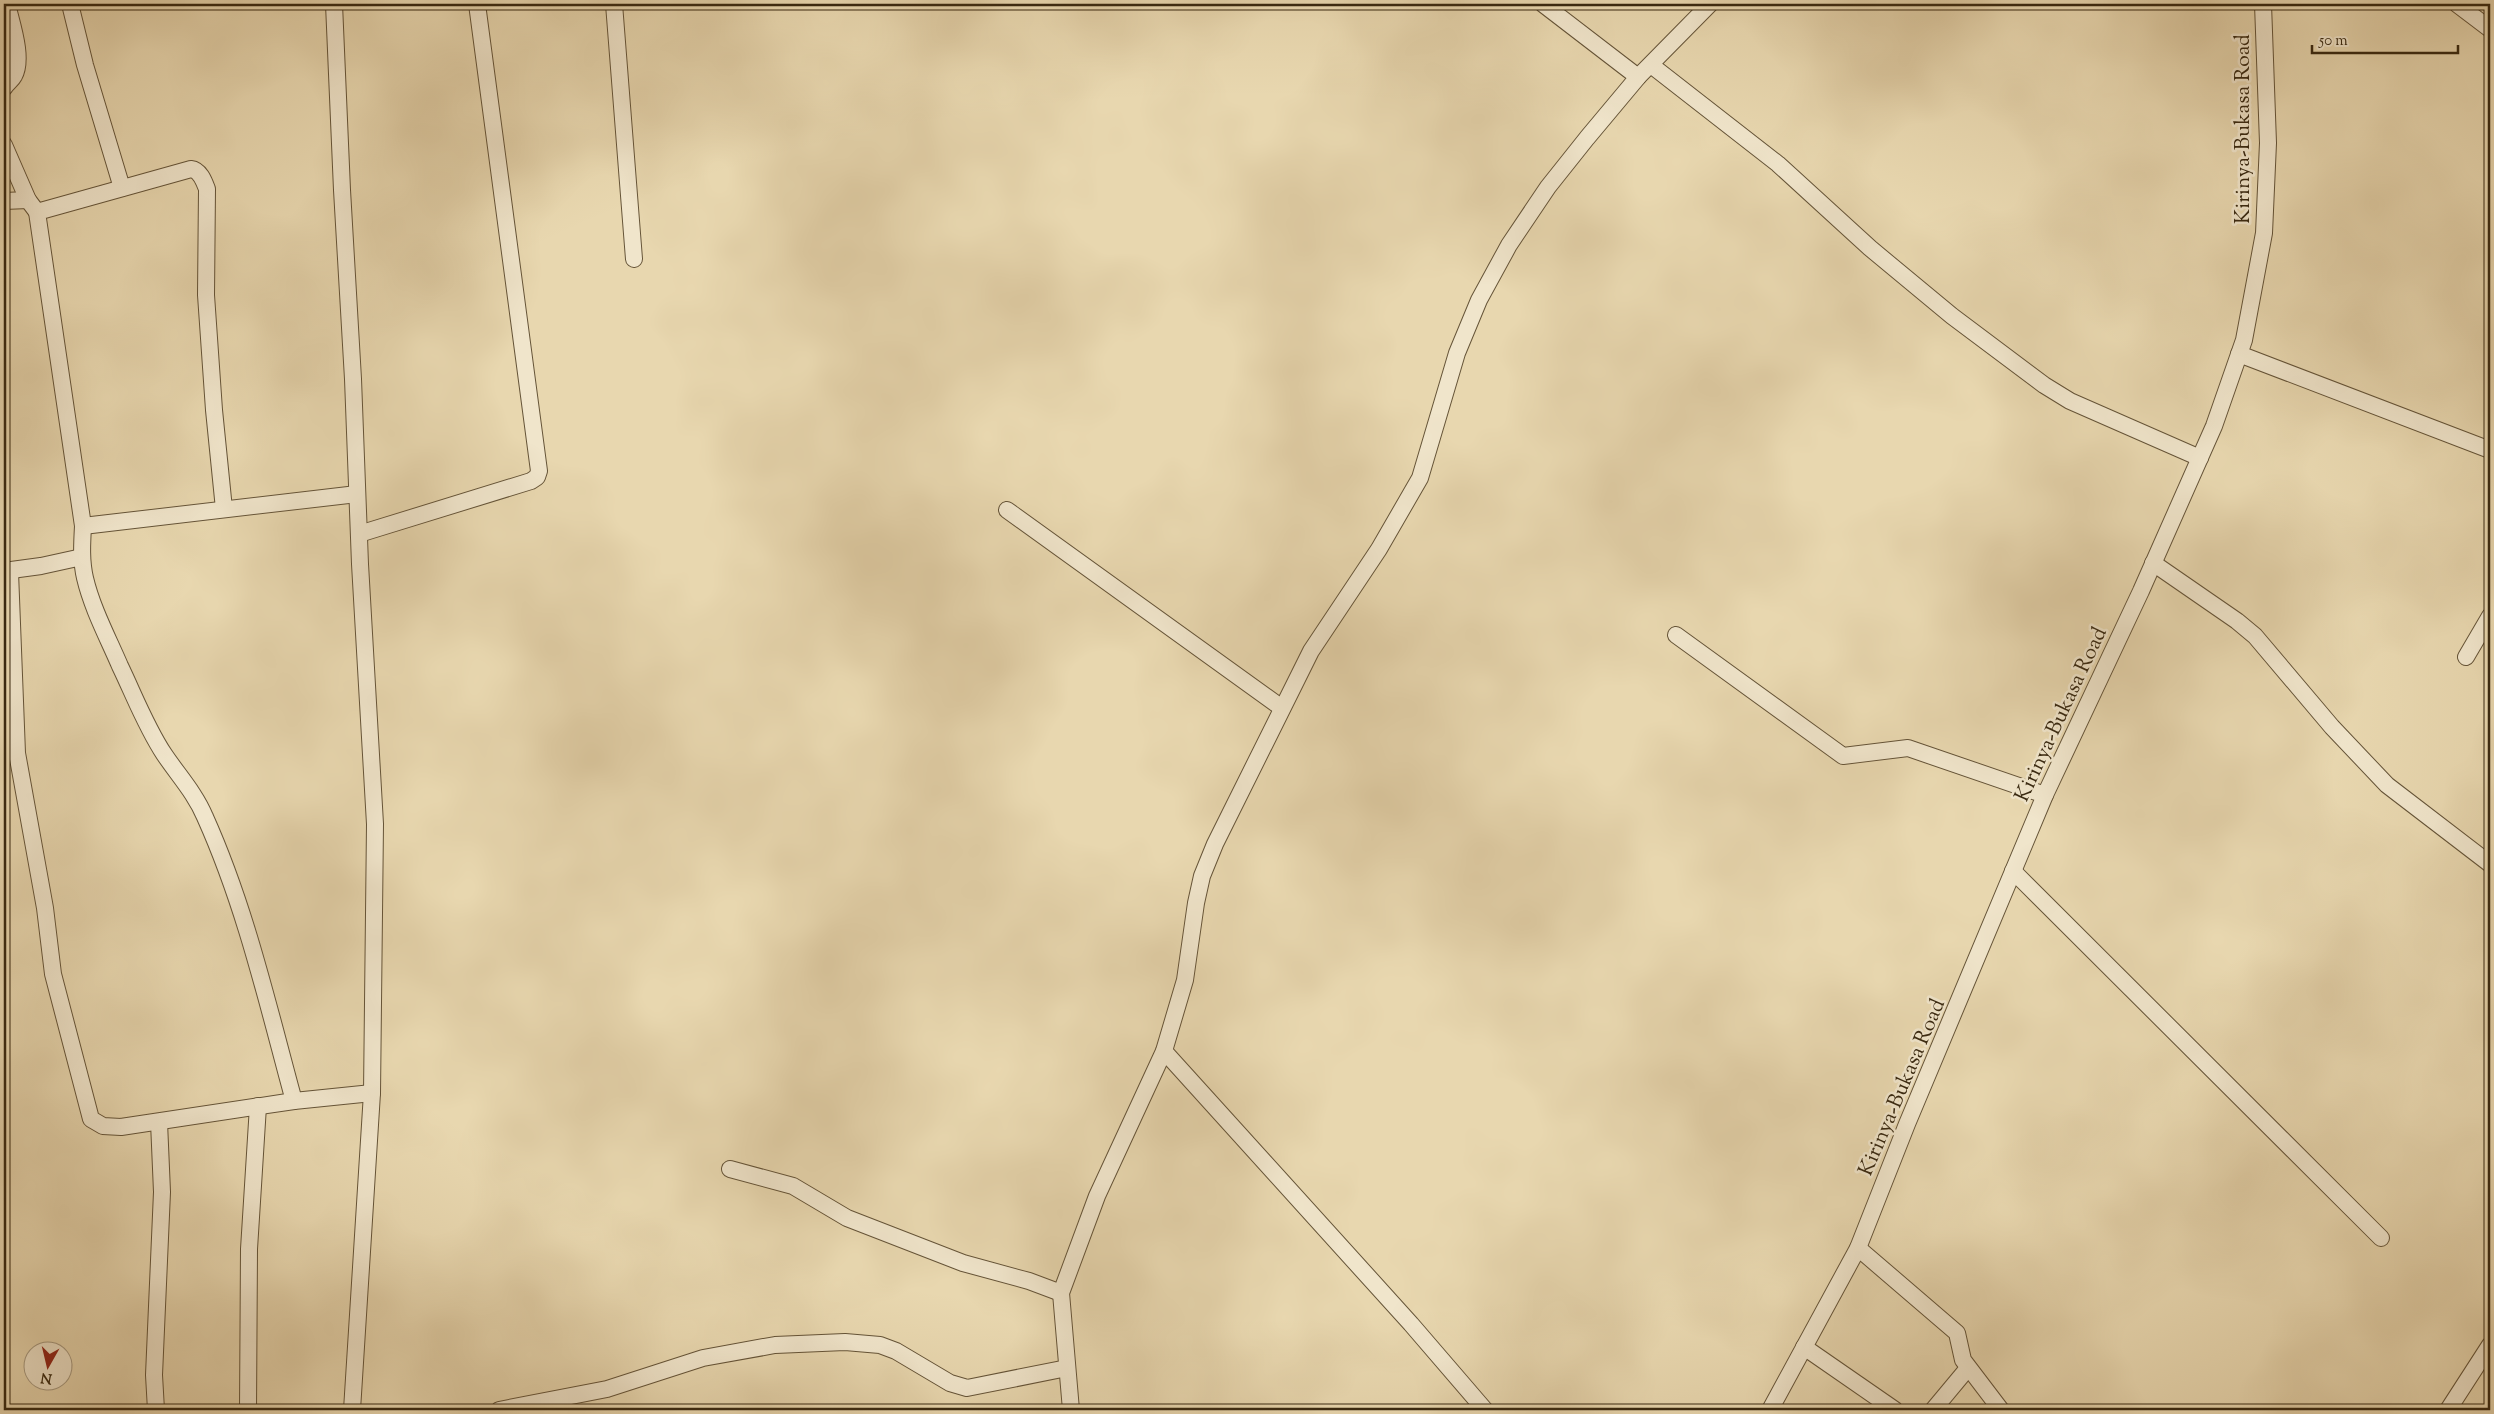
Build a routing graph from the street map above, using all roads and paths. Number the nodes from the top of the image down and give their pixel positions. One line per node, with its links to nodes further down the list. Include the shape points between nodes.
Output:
1 (7, 4): 13 (street, via 18,67 14,78)
2 (70, 4): 15 (street)
3 (334, 4): 22 (street)
4 (478, 4): 26 (street, via 539,471 531,481)
5 (614, 4): 18 (street)
6 (1543, 4): 12 (street)
7 (1710, 4): 11 (street)
8 (2263, 4): 19 (street, Kirinya-Bukasa Road, via 2268,142 2264,233)
9 (2456, 4): 10 (street)
10 (2490, 29)
11 (1651, 65): 12 (street); 21 (street, via 1778,164 1870,248 1952,316 2044,385 2070,402)
12 (1638, 77): 33 (street, via 1548,187 1509,244 1479,300 1458,353 1420,478 1379,549 1311,651)
13 (4, 88)
14 (4, 145): 17 (street)
15 (122, 188): 17 (street); 23 (street, via 192,169 204,180 207,189 206,295)
16 (4, 201): 17 (street)
17 (33, 206): 25 (street)
18 (634, 259)
19 (2239, 354): 20 (street); 21 (street, Kirinya-Bukasa Road)
20 (2490, 450)
21 (2200, 458): 28 (street, Kirinya-Bukasa Road)
22 (357, 494): 23 (street); 26 (street)
23 (224, 509): 25 (street)
24 (1007, 510): 33 (street)
25 (83, 526): 27 (street)
26 (359, 534): 38 (street, via 375,824)
27 (82, 557): 29 (street); 39 (street, via 86,580 103,627 141,711 164,754 205,815 220,852 245,921)
28 (2153, 563): 34 (street, Kirinya-Bukasa Road); 35 (street, via 2254,636 2387,785)
29 (7, 572): 41 (street, via 17,753 45,908 53,974 91,1119 103,1126 121,1127)
30 (2490, 616): 32 (street)
31 (1676, 635): 34 (street, via 1843,756 1908,748)
32 (2466, 657)
33 (1282, 708): 37 (street, via 1202,876 1185,980)
34 (2045, 794): 36 (street, Kirinya-Bukasa Road)
35 (2490, 864)
36 (2013, 871): 43 (street); 44 (street, Kirinya-Bukasa Road)
37 (1164, 1050): 45 (street, via 1097,1196); 55 (street)
38 (372, 1093): 39 (street); 52 (street)
39 (294, 1101): 40 (street)
40 (258, 1106): 41 (street); 51 (street, via 249,1249)
41 (159, 1122): 50 (street, via 162,1192 154,1376)
42 (730, 1169): 45 (street, via 793,1186 848,1218 963,1263)
43 (2382, 1238)
44 (1858, 1248): 47 (street, Kirinya-Bukasa Road); 49 (street, via 1957,1333)
45 (1061, 1293): 48 (street)
46 (2490, 1345): 60 (street)
47 (1804, 1347): 56 (street, Kirinya-Bukasa Road); 57 (street)
48 (1067, 1368): 53 (street, via 967,1388 950,1383 880,1345 845,1342 775,1345 703,1358 607,1389); 54 (street)
49 (1968, 1368): 58 (street); 59 (street)
50 (156, 1410)
51 (248, 1410)
52 (352, 1410)
53 (499, 1410)
54 (1071, 1410)
55 (1485, 1410)
56 (1770, 1410)
57 (1895, 1410)
58 (1933, 1410)
59 (2002, 1410)
60 (2448, 1410)

